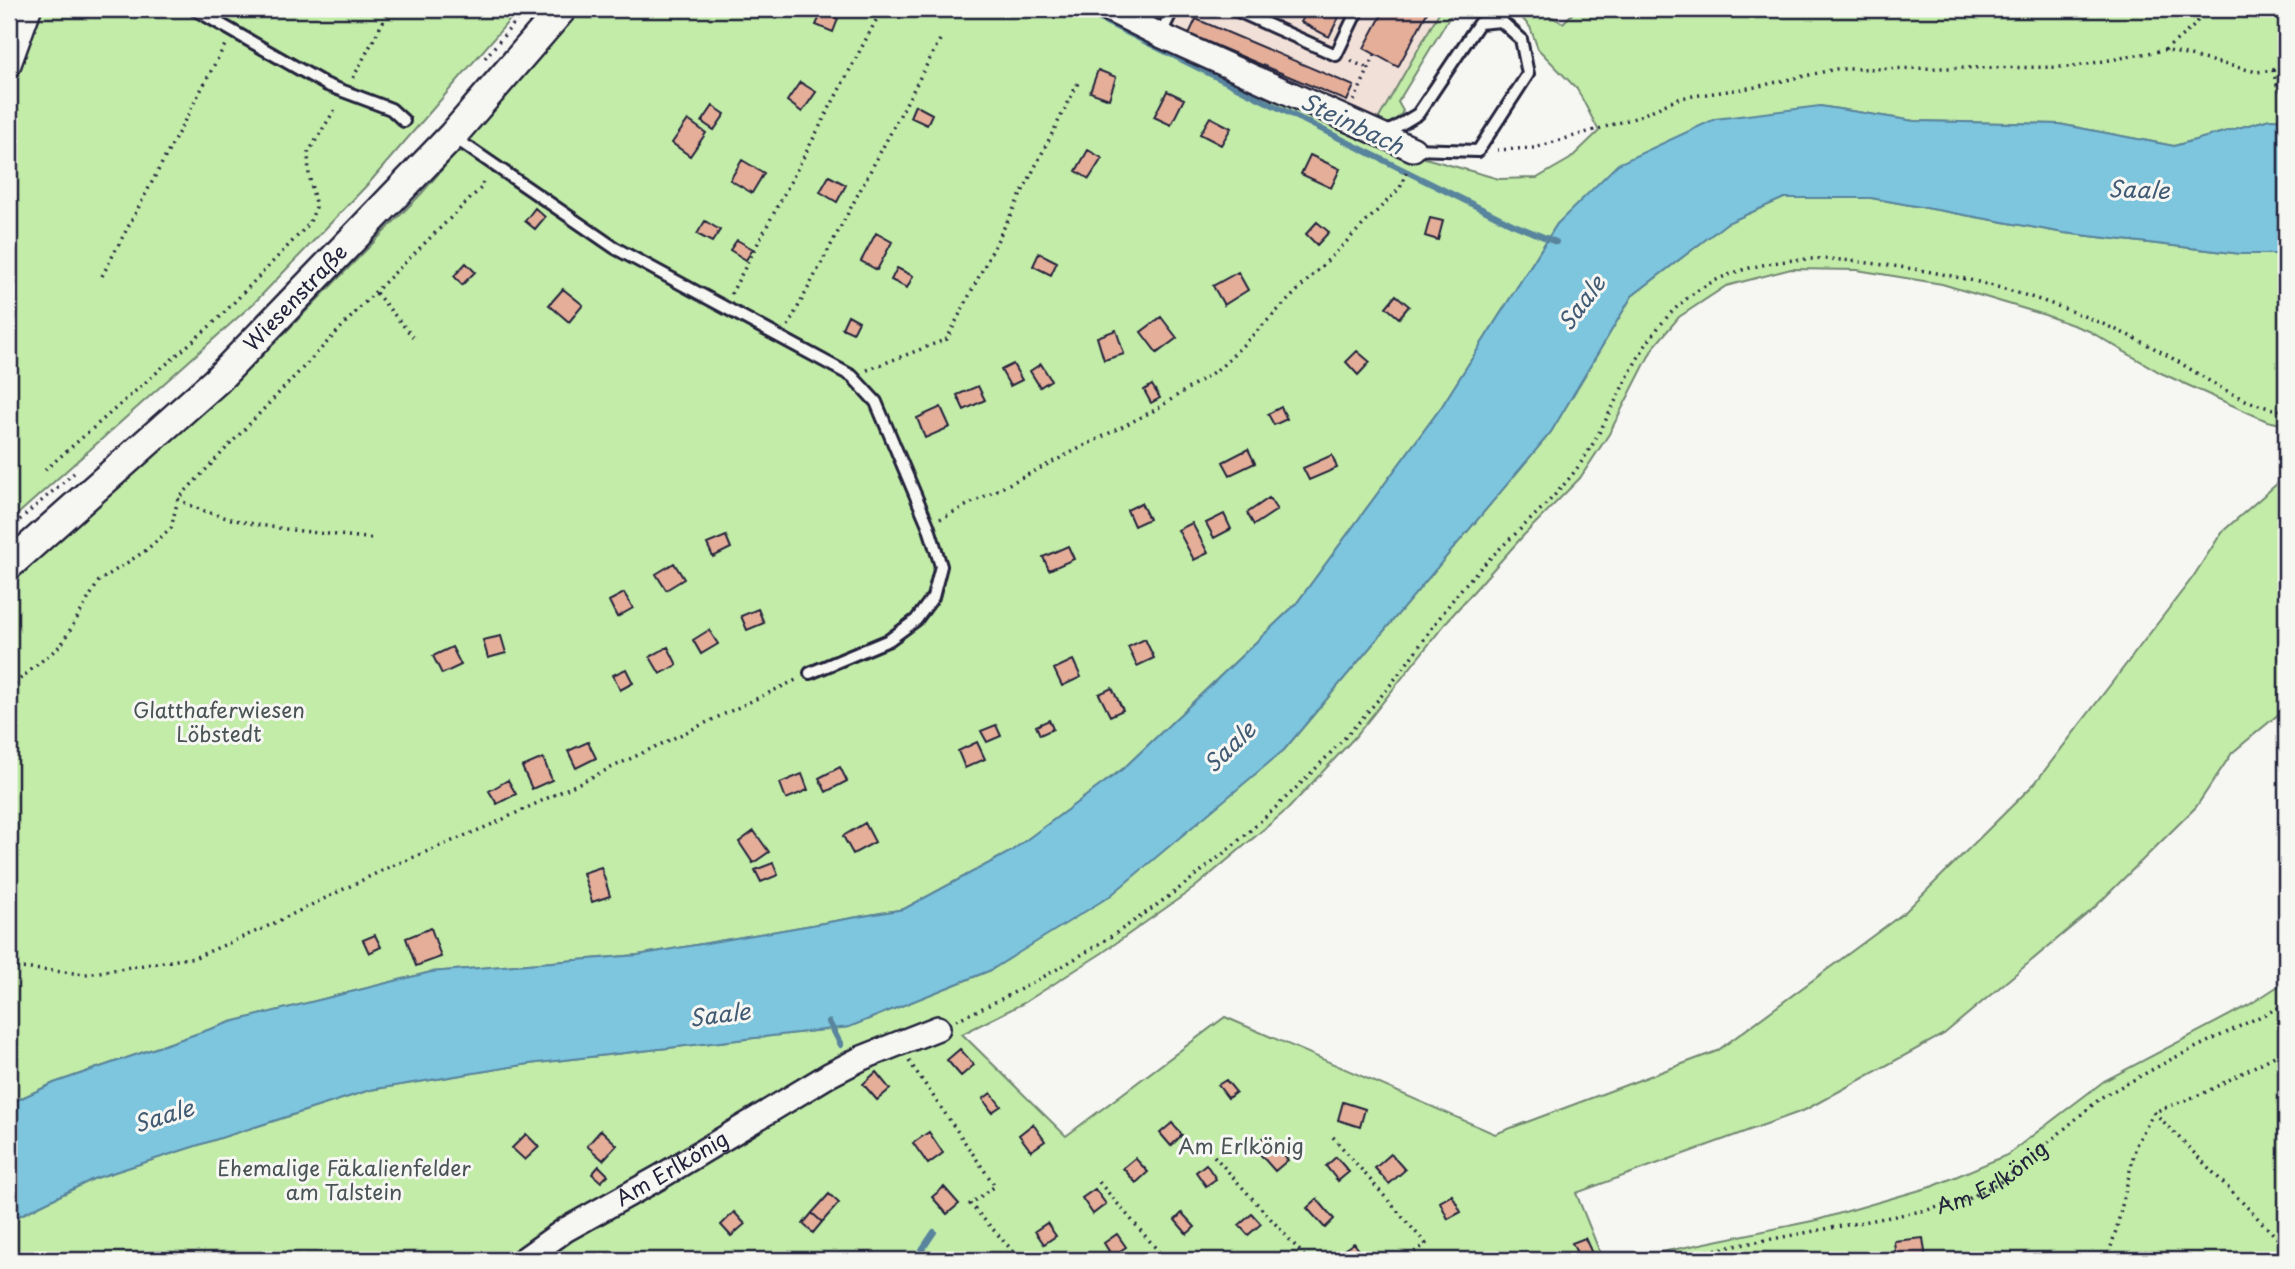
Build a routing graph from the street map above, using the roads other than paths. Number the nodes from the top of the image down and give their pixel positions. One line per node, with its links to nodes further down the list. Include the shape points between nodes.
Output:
1 (29, 9): 9 (street)
2 (194, 9): 10 (lane, via 327,85 391,109)
3 (562, 9): 12 (street, Wiesenstraße)
4 (1108, 9): 8 (street)
5 (1173, 9): 8 (lane)
6 (1233, 9): 7 (lane, via 1336,55)
7 (1359, 9)
8 (1160, 35): 11 (street)
9 (9, 64)
10 (404, 121)
11 (1382, 135): 13 (street); 13 (lane, via 1418,114 1479,23 1501,21 1521,39 1528,74 1478,151)
12 (452, 136): 14 (street, Wiesenstraße, via 216,382); 15 (lane, via 615,248 852,376 876,402 941,566 933,597 916,620 889,640)
13 (1413, 149)
14 (9, 565)
15 (810, 673)
16 (938, 1028): 17 (street, Am Erlkönig, via 829,1075 565,1230)
17 (523, 1260)

